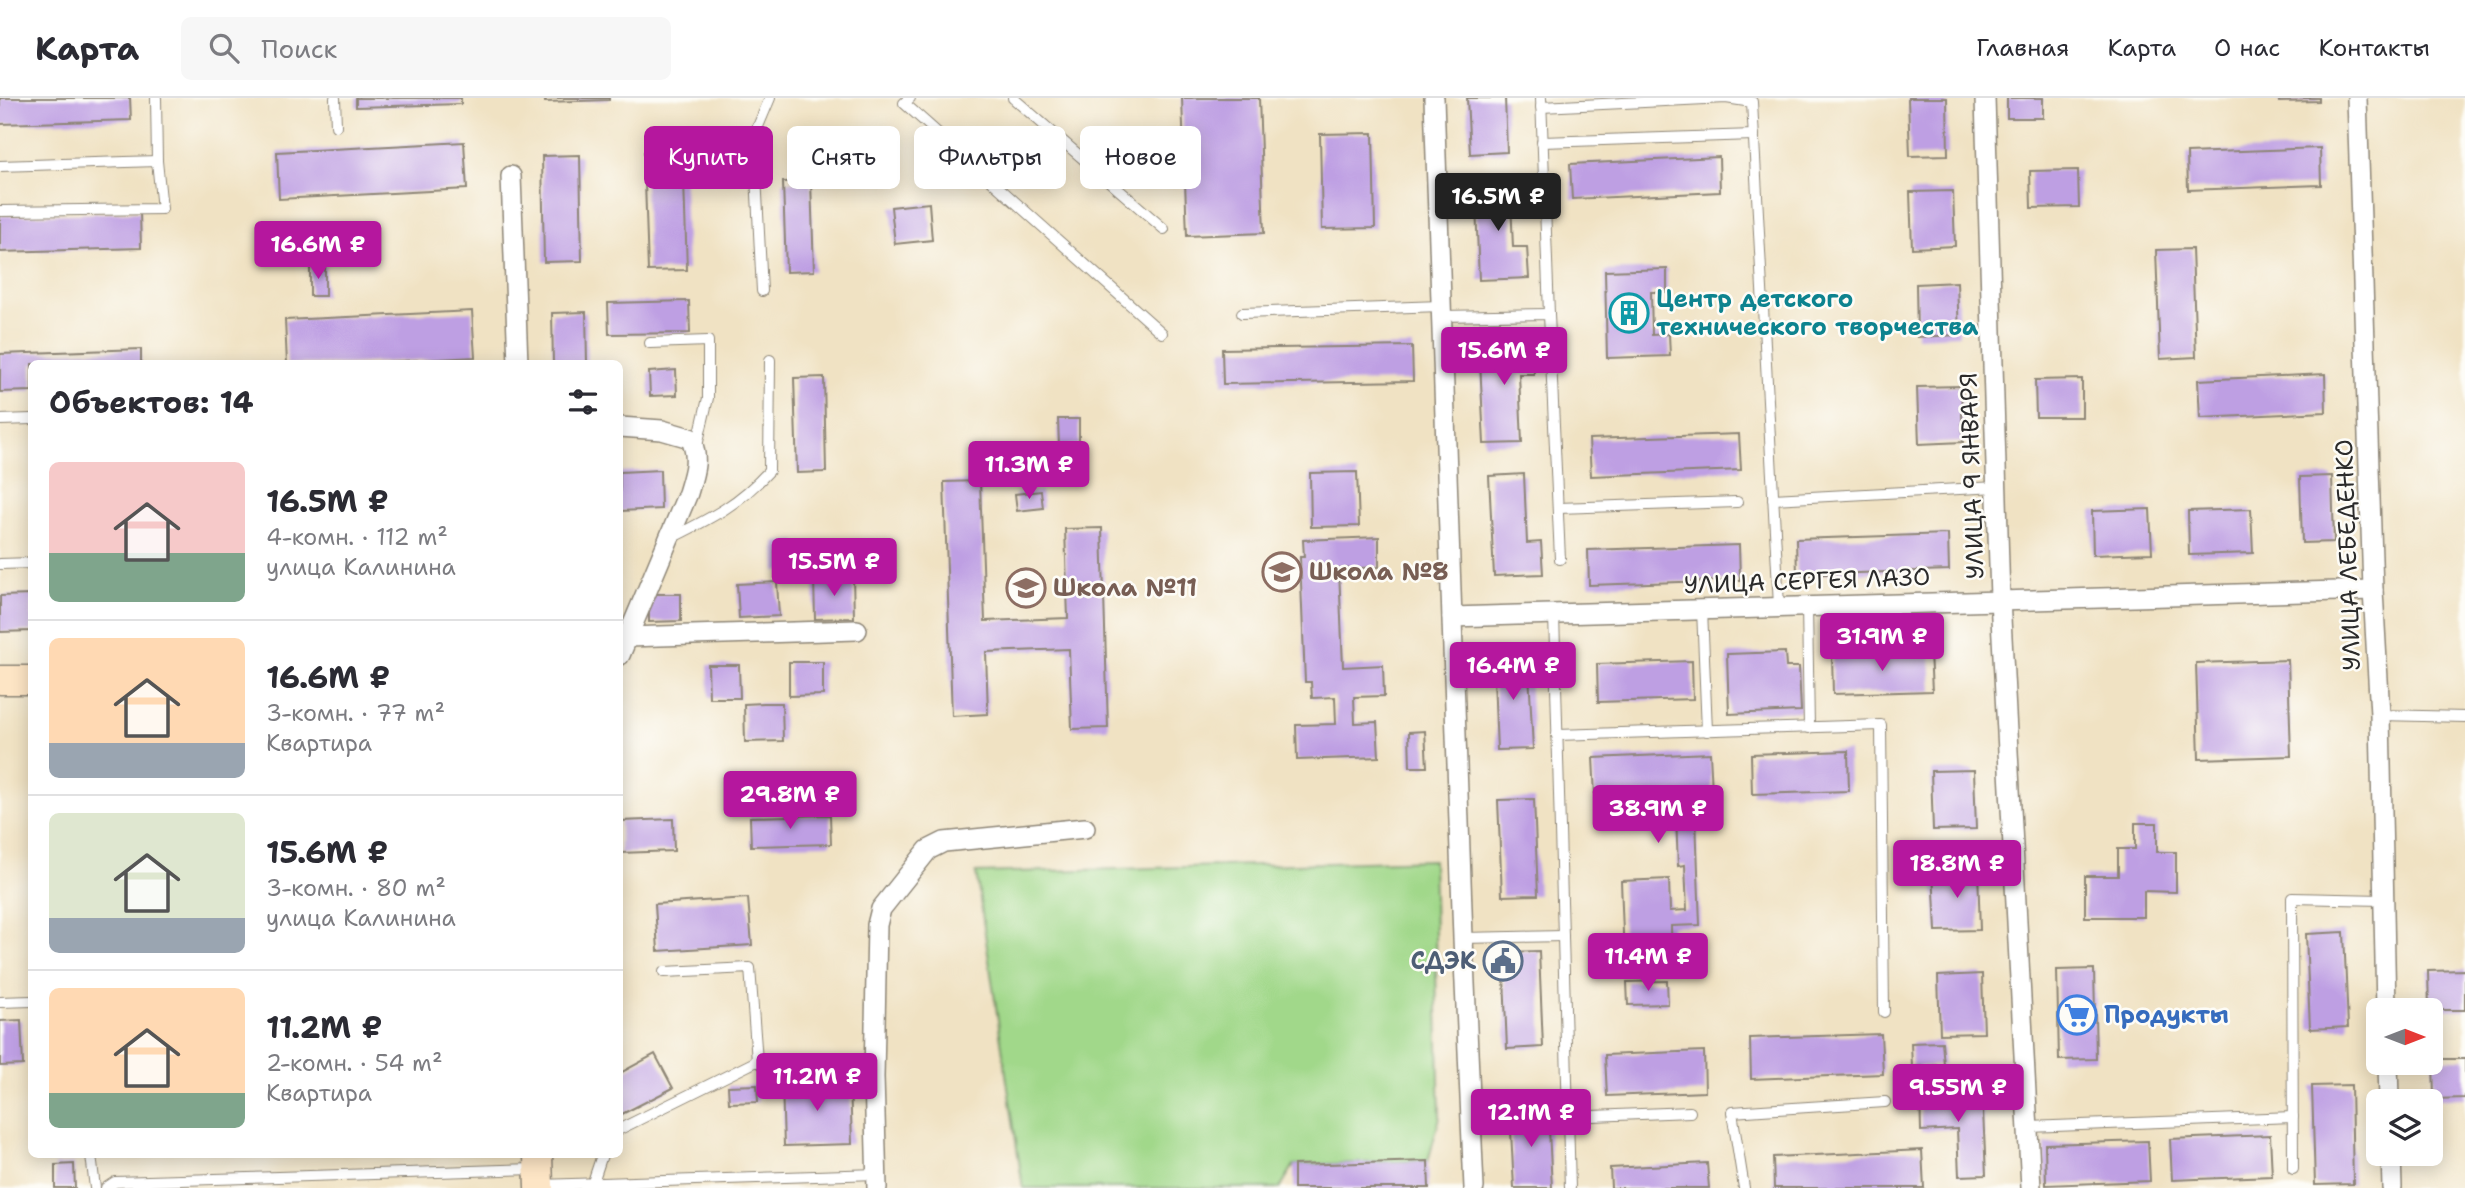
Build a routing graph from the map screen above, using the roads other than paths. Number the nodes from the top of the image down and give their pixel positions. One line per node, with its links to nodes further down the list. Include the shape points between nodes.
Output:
1 (156, 98): 13 (lane)
2 (335, 98): 10 (lane)
3 (771, 98): 18 (lane, via 754,136)
4 (910, 98): 22 (lane, via 904,103)
5 (1013, 98): 17 (lane)
6 (1434, 98): 19 (street)
7 (1985, 98): 30 (street, УЛИЦА 9 ЯНВАРЯ)
8 (2357, 98): 38 (street, УЛИЦА ЛЕБЕДЕНКО)
9 (1541, 103): 11 (lane, via 1726,98 1752,102); 12 (lane)
10 (336, 125)
11 (1754, 135): 12 (lane); 31 (lane)
12 (1542, 142): 21 (lane)
13 (157, 161): 14 (lane); 16 (lane, via 162,209)
14 (0, 166)
15 (511, 176): 24 (street)
16 (0, 211)
17 (1164, 229)
18 (761, 291)
19 (1442, 311): 20 (lane); 21 (lane); 44 (street)
20 (1242, 313)
21 (1549, 314): 33 (lane)
22 (1162, 333)
23 (650, 343): 29 (lane, via 709,341 708,398)
24 (518, 360)
25 (770, 360): 34 (lane, via 769,471 725,511)
26 (28, 419): 27 (lane)
27 (0, 420)
28 (623, 427): 29 (street, via 671,432 690,438)
29 (696, 450): 34 (street, via 688,493)
30 (1997, 487): 31 (lane); 39 (street, УЛИЦА 9 ЯНВАРЯ)
31 (1773, 499): 40 (lane)
32 (1737, 502): 33 (lane)
33 (1558, 508): 35 (lane)
34 (668, 540): 46 (street)
35 (1560, 559)
36 (28, 563): 37 (lane)
37 (0, 564)
38 (2373, 590): 39 (street, УЛИЦА СЕРГЕЯ ЛАЗО); 50 (street, УЛИЦА ЛЕБЕДЕНКО)
39 (2000, 599): 41 (street, УЛИЦА СЕРГЕЯ ЛАЗО); 70 (street, УЛИЦА 9 ЯНВАРЯ)
40 (1779, 606): 41 (street, УЛИЦА СЕРГЕЯ ЛАЗО); 42 (street, УЛИЦА СЕРГЕЯ ЛАЗО)
41 (1807, 606): 52 (lane)
42 (1702, 609): 43 (street, УЛИЦА СЕРГЕЯ ЛАЗО); 53 (lane)
43 (1554, 614): 44 (street, УЛИЦА СЕРГЕЯ ЛАЗО); 54 (lane)
44 (1452, 617): 58 (street)
45 (857, 630): 46 (street)
46 (628, 637): 47 (street)
47 (623, 648)
48 (0, 680): 49 (main road)
49 (28, 680)
50 (2380, 715): 51 (lane); 56 (street, УЛИЦА ЛЕБЕДЕНКО)
51 (2465, 717)
52 (1810, 728): 53 (lane); 63 (lane, via 1881,725)
53 (1707, 731): 54 (lane)
54 (1557, 735): 57 (lane)
55 (1085, 828): 65 (street, via 943,842 928,850 879,917)
56 (2383, 900): 60 (street, УЛИЦА ЛЕБЕДЕНКО); 69 (lane, via 2292,898)
57 (1563, 936): 58 (lane); 68 (lane)
58 (1463, 938): 81 (street)
59 (664, 972): 64 (lane, via 750,968)
60 (2386, 998)
61 (28, 1001): 62 (lane)
62 (0, 1002)
63 (1884, 1012)
64 (757, 1061): 65 (lane, via 778,1073); 71 (lane)
65 (874, 1068): 77 (street)
66 (1885, 1102): 83 (lane, via 1732,1112)
67 (1690, 1112): 68 (lane)
68 (1568, 1117): 82 (lane)
69 (2293, 1117): 70 (lane); 75 (lane)
70 (2028, 1127): 84 (street, УЛИЦА 9 ЯНВАРЯ)
71 (623, 1128)
72 (91, 1158): 79 (lane)
73 (601, 1158): 78 (lane)
74 (2391, 1166): 85 (street)
75 (2293, 1169)
76 (539, 1174): 78 (lane); 80 (lane, via 115,1182)
77 (877, 1181): 78 (lane)
78 (593, 1182)
79 (95, 1188)
80 (106, 1188)
81 (1474, 1188)
82 (1570, 1188)
83 (1744, 1188)
84 (2031, 1188)
85 (2392, 1188)

